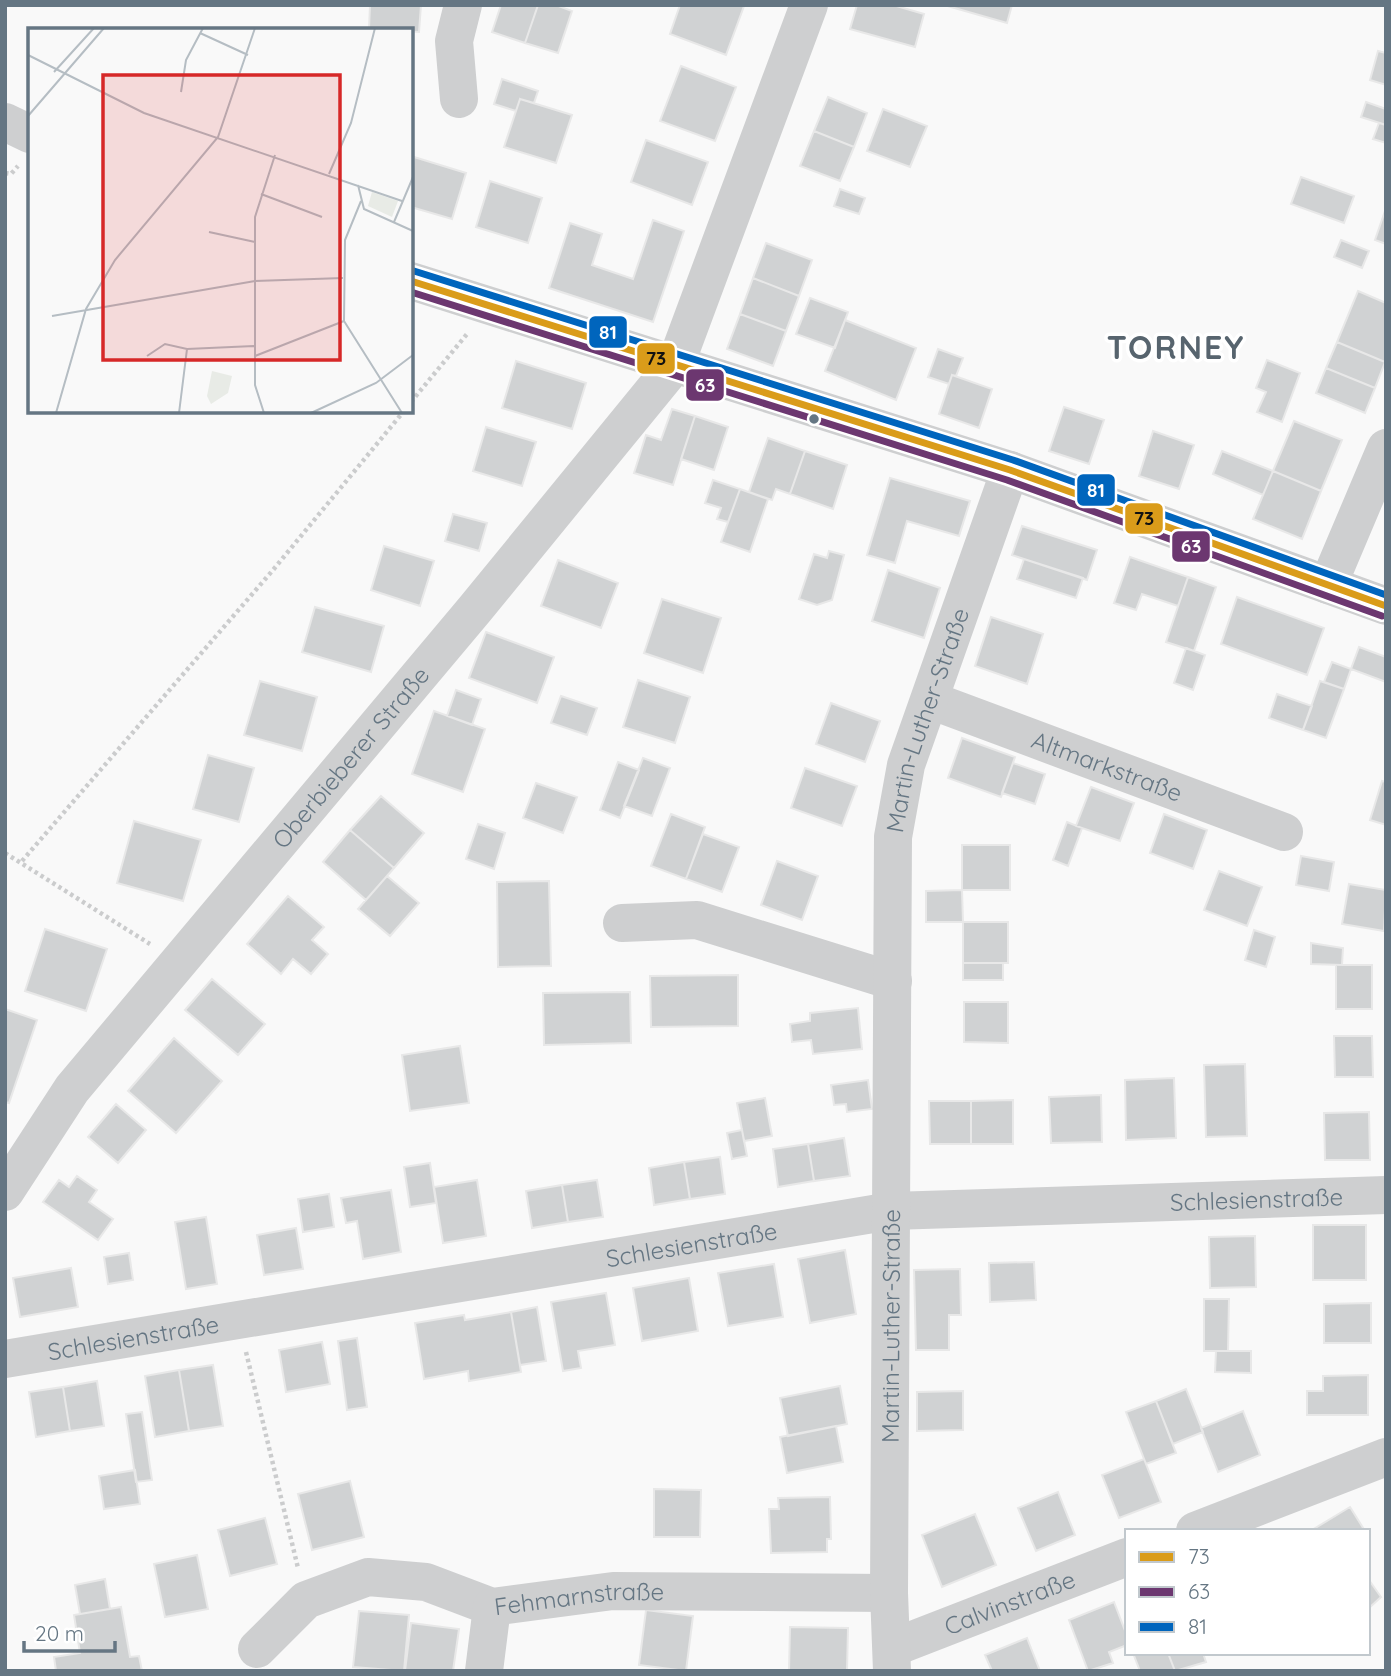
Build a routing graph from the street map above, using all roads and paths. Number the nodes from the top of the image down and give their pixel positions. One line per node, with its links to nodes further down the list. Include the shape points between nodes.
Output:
1 (463, 5): 3 (street, via 454,41)
2 (809, 5): 8 (street, Oberbieberer Straße)
3 (458, 99)
4 (5, 122): 5 (street)
5 (28, 133)
6 (413, 282): 7 (street)
7 (490, 307): 8 (street); 9 (path)
8 (676, 363): 12 (street); 20 (street, Oberbieberer Straße)
9 (413, 400)
10 (402, 413): 18 (path)
11 (1386, 448): 13 (street)
12 (1010, 470): 13 (street); 15 (street, Martin-Luther-Straße)
13 (1328, 584): 14 (street)
14 (1386, 606)
15 (930, 700): 16 (street, Altmarkstraße); 21 (street, Martin-Luther-Straße, via 906,765 893,837)
16 (1284, 832)
17 (5, 853): 18 (path)
18 (22, 861): 20 (path)
19 (622, 923): 21 (street, via 697,920)
20 (177, 961): 22 (street, Oberbieberer Straße, via 72,1089)
21 (893, 981): 24 (street, Martin-Luther-Straße)
22 (5, 1192)
23 (1386, 1195): 24 (street, Schlesienstraße)
24 (891, 1211): 25 (street, Schlesienstraße); 30 (street, Martin-Luther-Straße)
25 (238, 1321): 26 (street, Schlesienstraße); 31 (path)
26 (5, 1359)
27 (1386, 1457): 28 (street)
28 (1200, 1529)
29 (1125, 1558): 34 (street, Calvinstraße)
30 (889, 1593): 32 (street, Fehmarnstraße, via 613,1591); 34 (street, Martin-Luther-Straße)
31 (306, 1600): 32 (street, Fehmarnstraße, via 368,1577 426,1582); 33 (street, Fehmarnstraße)
32 (492, 1607): 35 (street)
33 (257, 1649)
34 (892, 1659)
35 (484, 1671)

